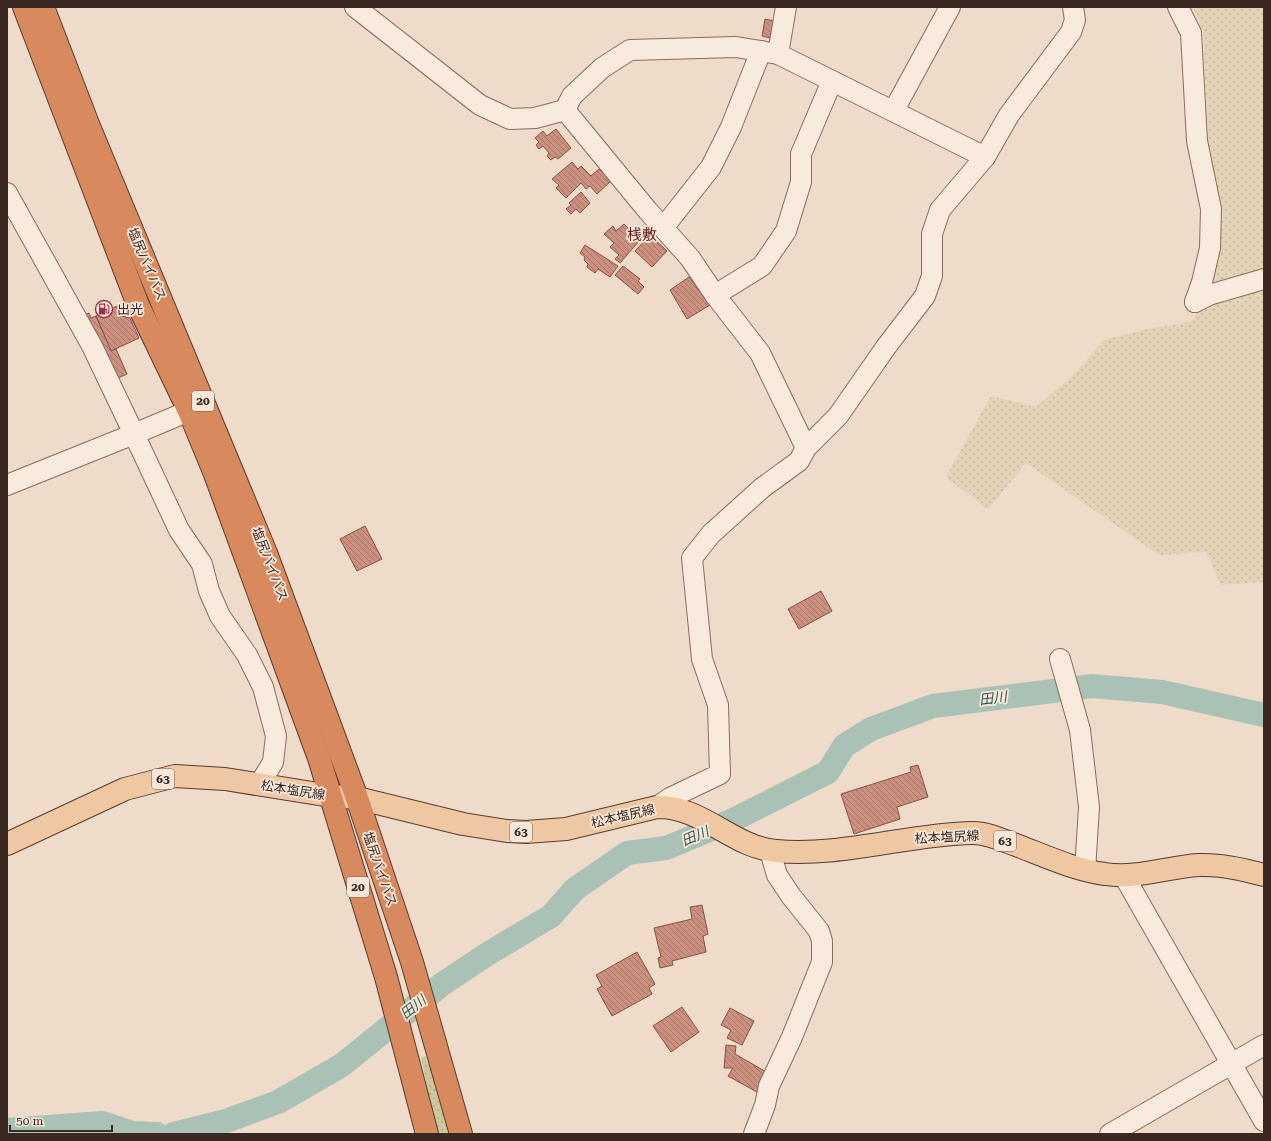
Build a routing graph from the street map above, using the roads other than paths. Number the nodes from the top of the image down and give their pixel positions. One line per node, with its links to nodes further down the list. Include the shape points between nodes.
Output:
1 (20, 7): 10 (street)
2 (24, 7): 10 (highway, 塩尻バイパス / 20)
3 (43, 7): 26 (highway, 塩尻バイパス / 20, via 88,124 266,553)
4 (355, 7): 12 (street, via 486,108 510,119 535,118)
5 (786, 7): 9 (street)
6 (950, 7): 13 (street)
7 (1073, 7): 14 (street, via 1075,20 1071,32 1009,115)
8 (1178, 7): 17 (street, via 1191,33 1197,142 1211,209 1210,248 1195,302 1209,295)
9 (770, 52): 11 (street); 12 (street, via 736,47 630,50 602,68 572,96); 16 (street, via 711,167)
10 (42, 53): 19 (highway, 塩尻バイパス / 20, via 138,305)
11 (834, 82): 13 (street); 18 (street, via 829,88 801,154 801,182 786,230 762,266)
12 (565, 110): 16 (street)
13 (894, 110): 14 (street)
14 (985, 157): 21 (street, via 940,210 932,234 932,276 925,296 838,416)
15 (7, 193): 20 (street, via 92,346)
16 (663, 228): 18 (street, via 690,258)
17 (1264, 279)
18 (715, 295): 21 (street, via 760,353)
19 (190, 411): 20 (street); 25 (highway, 塩尻バイパス / 20)
20 (134, 434): 22 (street); 24 (street, via 179,530 202,564 209,591 220,616 247,655 263,688 276,736 273,762)
21 (806, 448): 27 (street, via 799,461 762,488 711,534 692,558 702,659 718,705 720,774)
22 (7, 485)
23 (1061, 663): 30 (street, via 1079,725 1089,807)
24 (259, 785): 25 (main road, 松本塩尻線 / 63); 28 (main road, 松本塩尻線 / 63, via 225,779 175,776 125,789)
25 (331, 796): 26 (main road, 松本塩尻線 / 63); 36 (highway, 塩尻バイパス / 20, via 386,977)
26 (357, 798): 27 (main road, 松本塩尻線 / 63, via 491,829 526,832 566,829); 37 (highway, 塩尻バイパス / 20, via 412,962)
27 (657, 807): 29 (main road, 松本塩尻線 / 63, via 686,811 743,841)
28 (7, 844)
29 (770, 851): 30 (main road, 松本塩尻線 / 63, via 796,852 856,847 975,833 994,837); 38 (street, via 777,875 819,931 822,941 822,962 769,1086)
30 (1085, 870): 32 (main road, 松本塩尻線 / 63)
31 (1264, 874): 32 (main road, 松本塩尻線 / 63, via 1234,867 1201,865)
32 (1124, 876): 34 (street)
33 (1264, 1045): 34 (street)
34 (1231, 1064): 35 (street); 39 (street)
35 (1264, 1121)
36 (427, 1134)
37 (460, 1134)
38 (754, 1134)
39 (1110, 1134)

